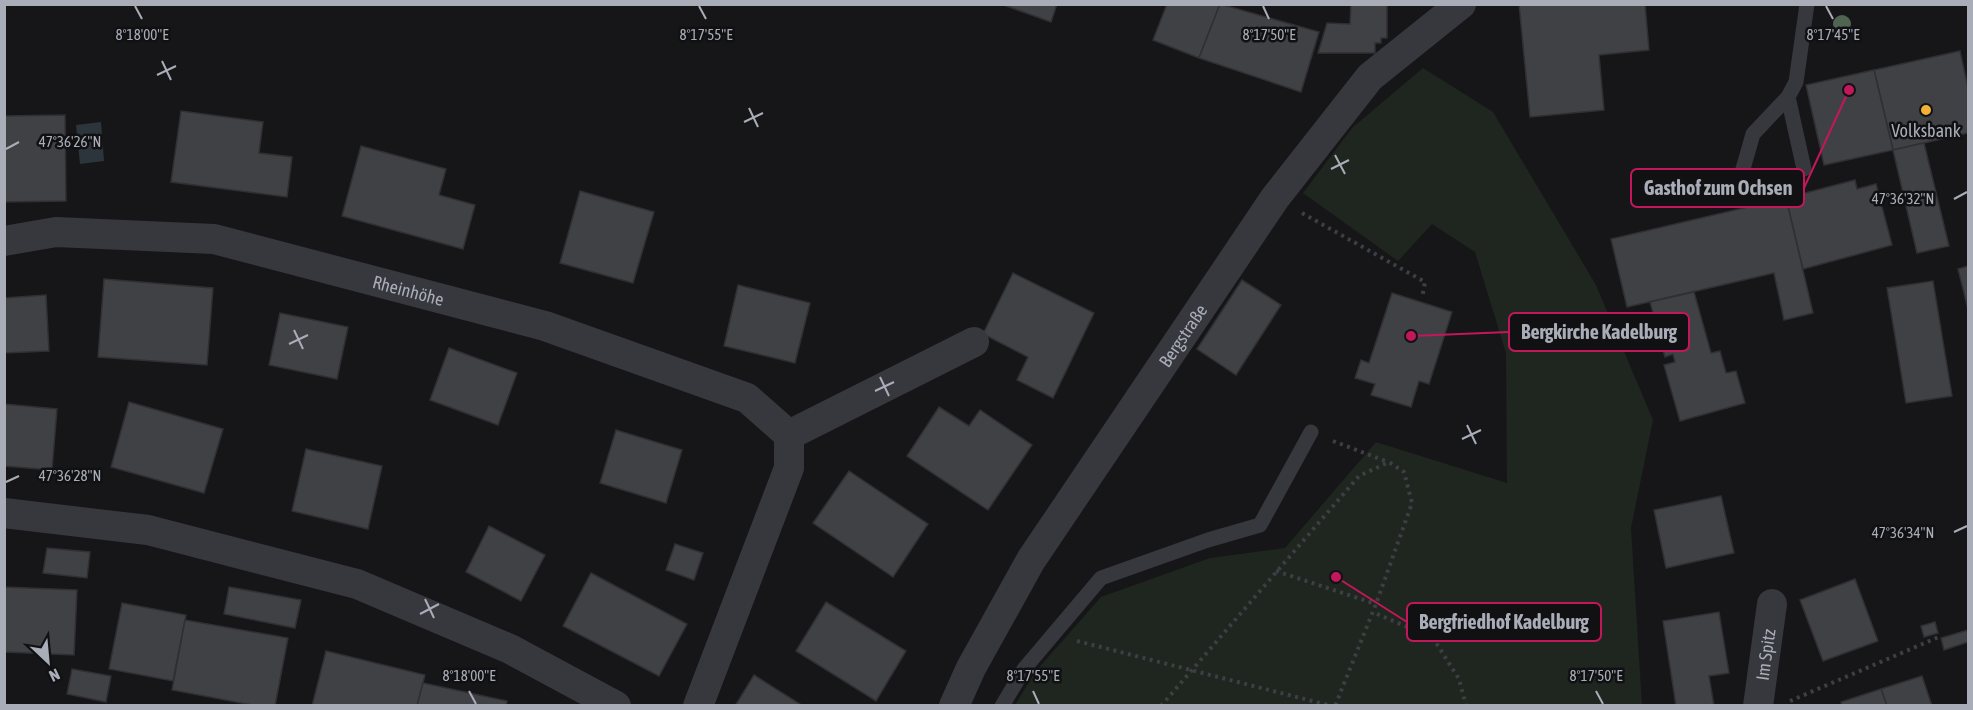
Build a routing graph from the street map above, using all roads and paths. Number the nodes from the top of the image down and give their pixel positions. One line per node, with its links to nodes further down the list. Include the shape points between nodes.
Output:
1 (1461, 4): 6 (street, Bergstraße, via 1370,77)
2 (1807, 4): 3 (lane, via 1796,82)
3 (1788, 97): 4 (lane); 5 (lane, via 1753,134)
4 (1804, 170)
5 (1739, 183)
6 (1275, 198): 8 (path, via 1425,282); 23 (street, Bergstraße, via 1031,560)
7 (4, 241): 11 (street, Rheinhöhe, via 56,232 214,239 544,326 747,398)
8 (1422, 298)
9 (974, 342): 11 (street)
10 (1311, 432): 12 (path); 18 (lane, via 1260,525 1101,578)
11 (789, 435): 22 (street, via 786,478)
12 (1389, 462): 14 (path, via 1359,476); 15 (path, via 1404,472 1412,503)
13 (4, 513): 21 (street, via 148,530 357,584 510,649)
14 (1276, 571): 15 (path); 20 (path)
15 (1376, 603): 26 (path)
16 (1772, 604): 28 (street, Im Spitz)
17 (1377, 615): 27 (path, via 1433,638 1458,679)
18 (1053, 635): 20 (path); 24 (lane, via 1024,669)
19 (1941, 636): 29 (path)
20 (1189, 671): 25 (path); 26 (path)
21 (616, 705)
22 (698, 705)
23 (954, 705)
24 (1002, 705)
25 (1161, 705)
26 (1334, 705)
27 (1466, 705)
28 (1758, 705)
29 (1779, 705)

